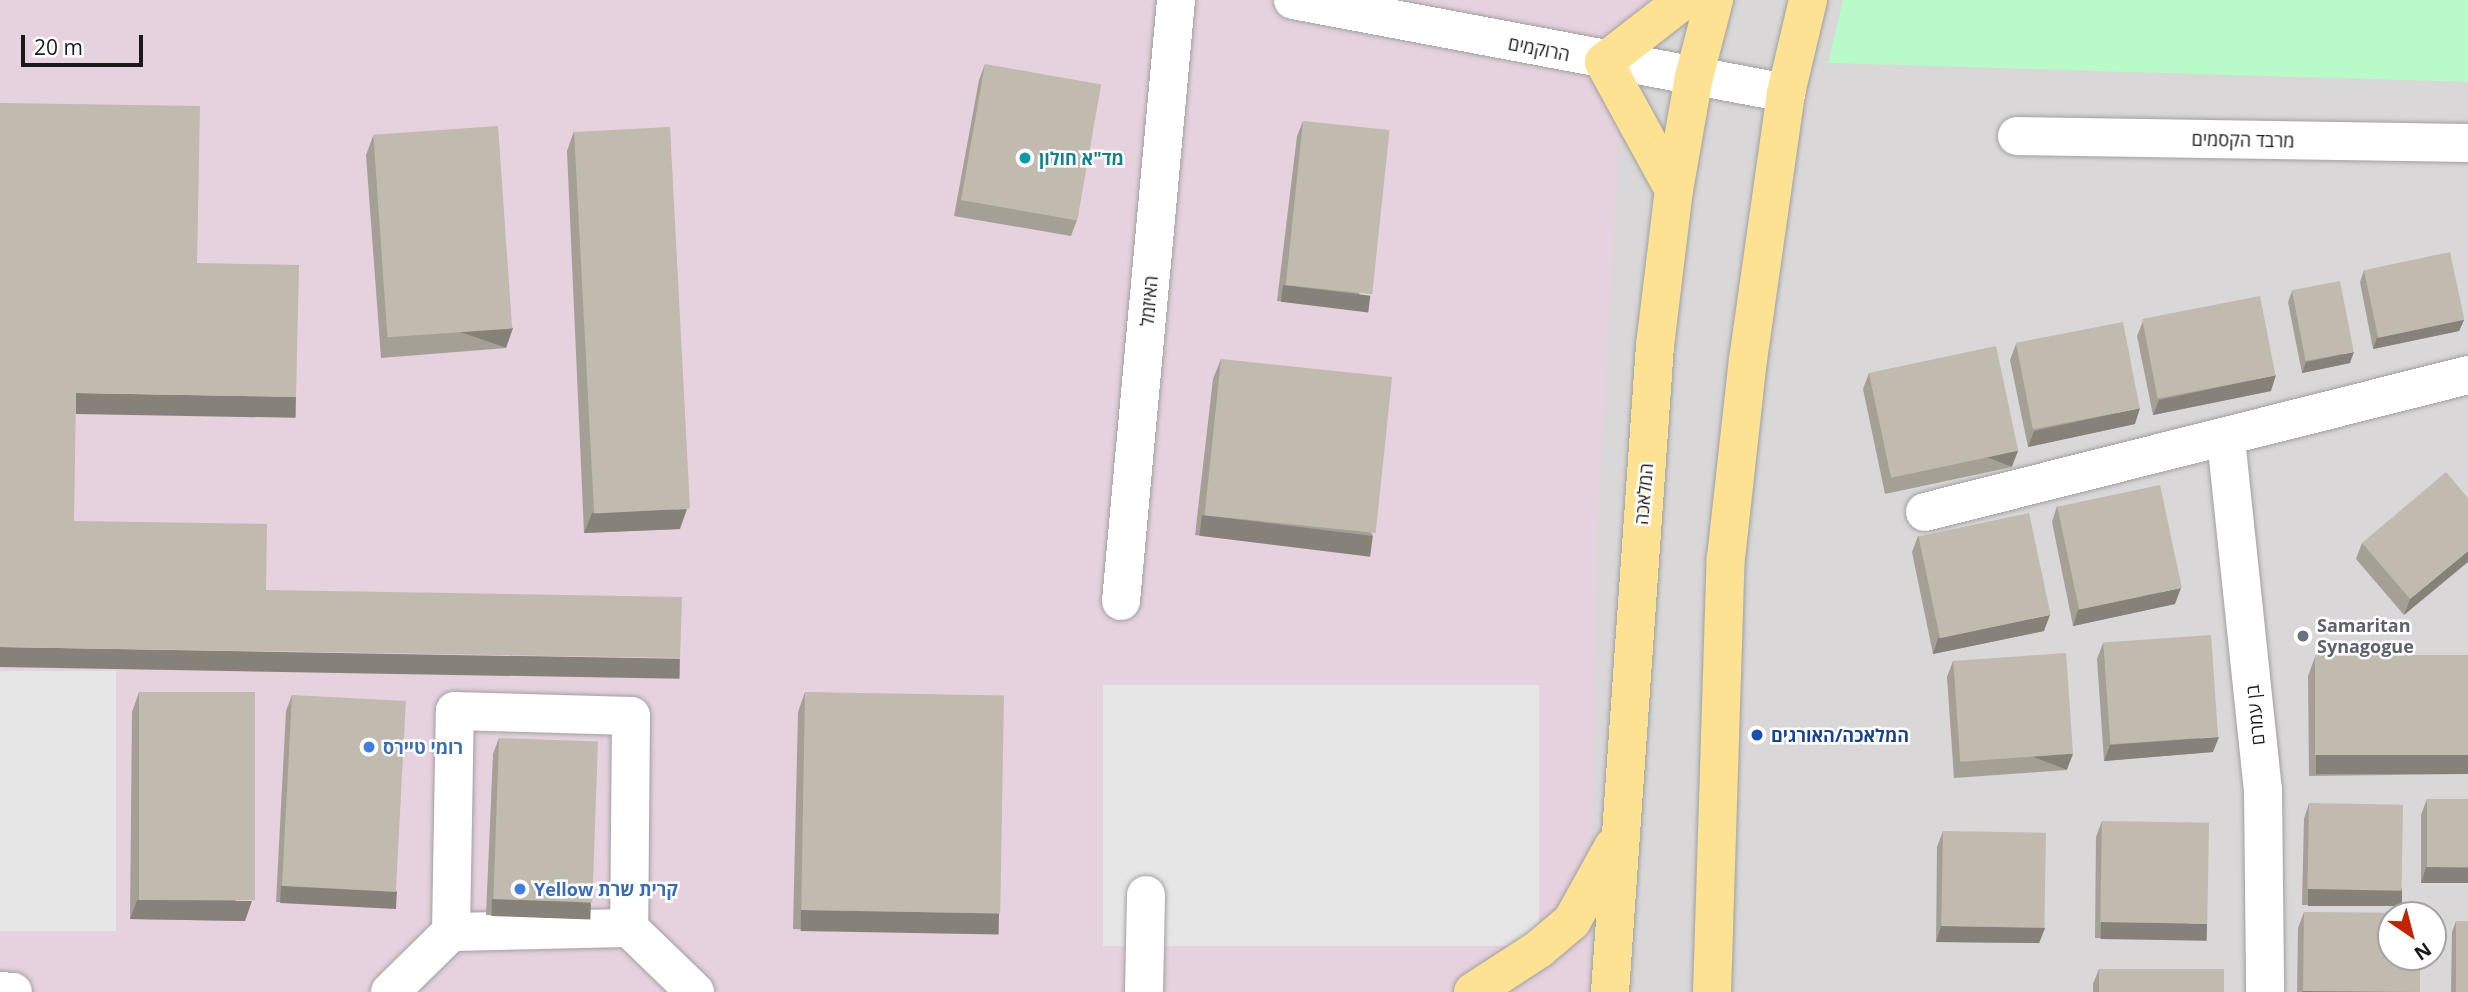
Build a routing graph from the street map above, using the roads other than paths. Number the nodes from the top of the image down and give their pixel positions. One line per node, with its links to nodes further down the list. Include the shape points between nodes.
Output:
1 (1176, 0): 15 (street, האיזמל)
2 (1293, 0): 6 (street, הרוקמים)
3 (1684, 0): 6 (main road)
4 (1714, 0): 7 (main road, המלאכה)
5 (1808, 0): 8 (main road)
6 (1604, 62): 7 (street, הרוקמים); 11 (main road)
7 (1694, 77): 8 (street, הרוקמים); 11 (main road, המלאכה)
8 (1787, 93): 27 (main road, via 1748,360 1726,558)
9 (2017, 136): 10 (street, מרבד הקסמים)
10 (2468, 143)
11 (1674, 190): 16 (main road, המלאכה, via 1655,346)
12 (2468, 375): 13 (street)
13 (2226, 439): 14 (street); 28 (street, בן עמרם, via 2263,789)
14 (1924, 512)
15 (1121, 601)
16 (1618, 835): 25 (main road, via 1572,920 1539,949); 26 (main road, המלאכה)
17 (1146, 895): 24 (street)
18 (629, 928): 19 (street); 19 (street, via 631,716 455,711); 23 (street)
19 (451, 932): 22 (street)
20 (0, 991): 21 (street)
21 (13, 992)
22 (390, 992)
23 (695, 992)
24 (1144, 992)
25 (1473, 992)
26 (1610, 992)
27 (1712, 992)
28 (2265, 992)

